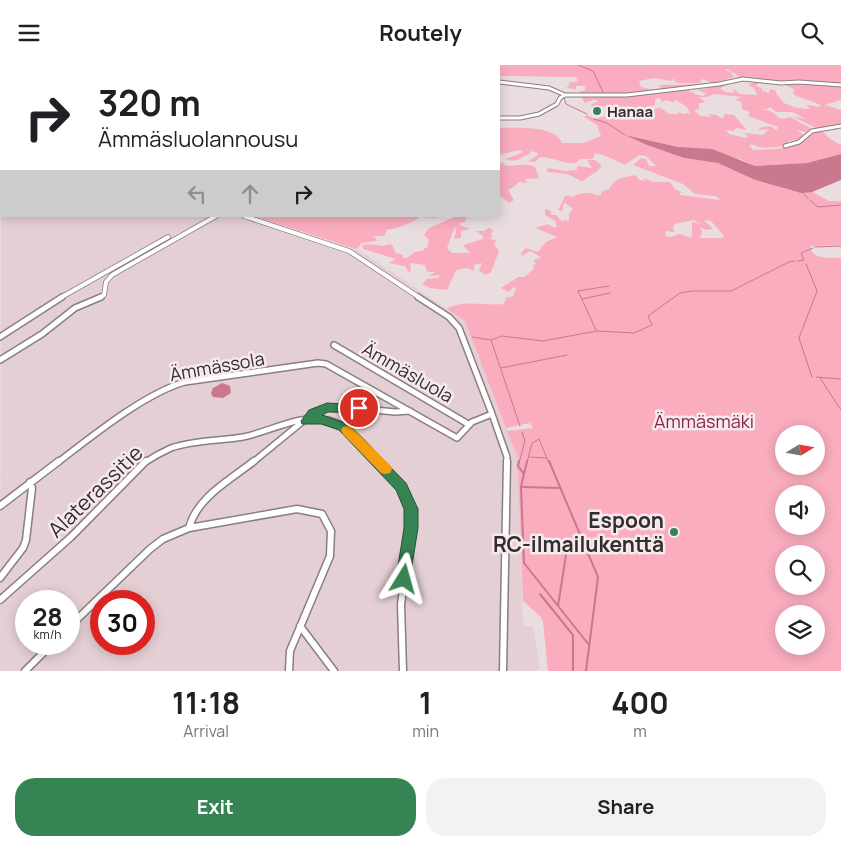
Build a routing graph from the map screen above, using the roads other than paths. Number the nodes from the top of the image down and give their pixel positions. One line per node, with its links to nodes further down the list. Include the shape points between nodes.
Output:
1 (500, 82): 3 (street, via 549,89)
2 (841, 85): 3 (street, via 743,79 627,95)
3 (565, 95): 4 (street, via 557,105 542,113)
4 (500, 118)
5 (841, 126): 6 (street, via 812,131 799,142)
6 (785, 147)
7 (214, 217): 12 (street, via 112,275 106,281 104,295 75,308)
8 (247, 217): 14 (street, via 350,251 449,317 461,333)
9 (168, 237): 10 (street, via 80,285)
10 (0, 337)
11 (334, 345): 16 (street, Ämmäsluola)
12 (0, 360)
13 (410, 411): 15 (street, via 327,408 313,413); 16 (street, Ämmässola, via 458,438); 17 (street, Ämmässola, via 326,364 186,382 157,393)
14 (492, 414): 16 (street); 29 (street, via 507,457)
15 (307, 421): 19 (street, via 204,500 192,517); 21 (street, Alaterassitie, via 252,435 190,443 156,455 142,464 49,557); 28 (street, Alaterassitie, via 321,419 344,427 402,487 408,499 411,528 402,596)
16 (468, 424)
17 (30, 482): 18 (street, Ämmässola); 20 (street, via 32,488 24,548)
18 (0, 506)
19 (189, 528): 22 (street, via 163,539 150,549); 23 (street, via 281,510 308,510 322,515 331,531 330,556)
20 (0, 578)
21 (0, 600)
22 (80, 616)
23 (300, 626): 26 (street, via 290,651); 27 (street)
24 (41, 655): 25 (street)
25 (25, 671)
26 (289, 671)
27 (334, 671)
28 (403, 671)
29 (503, 671)

